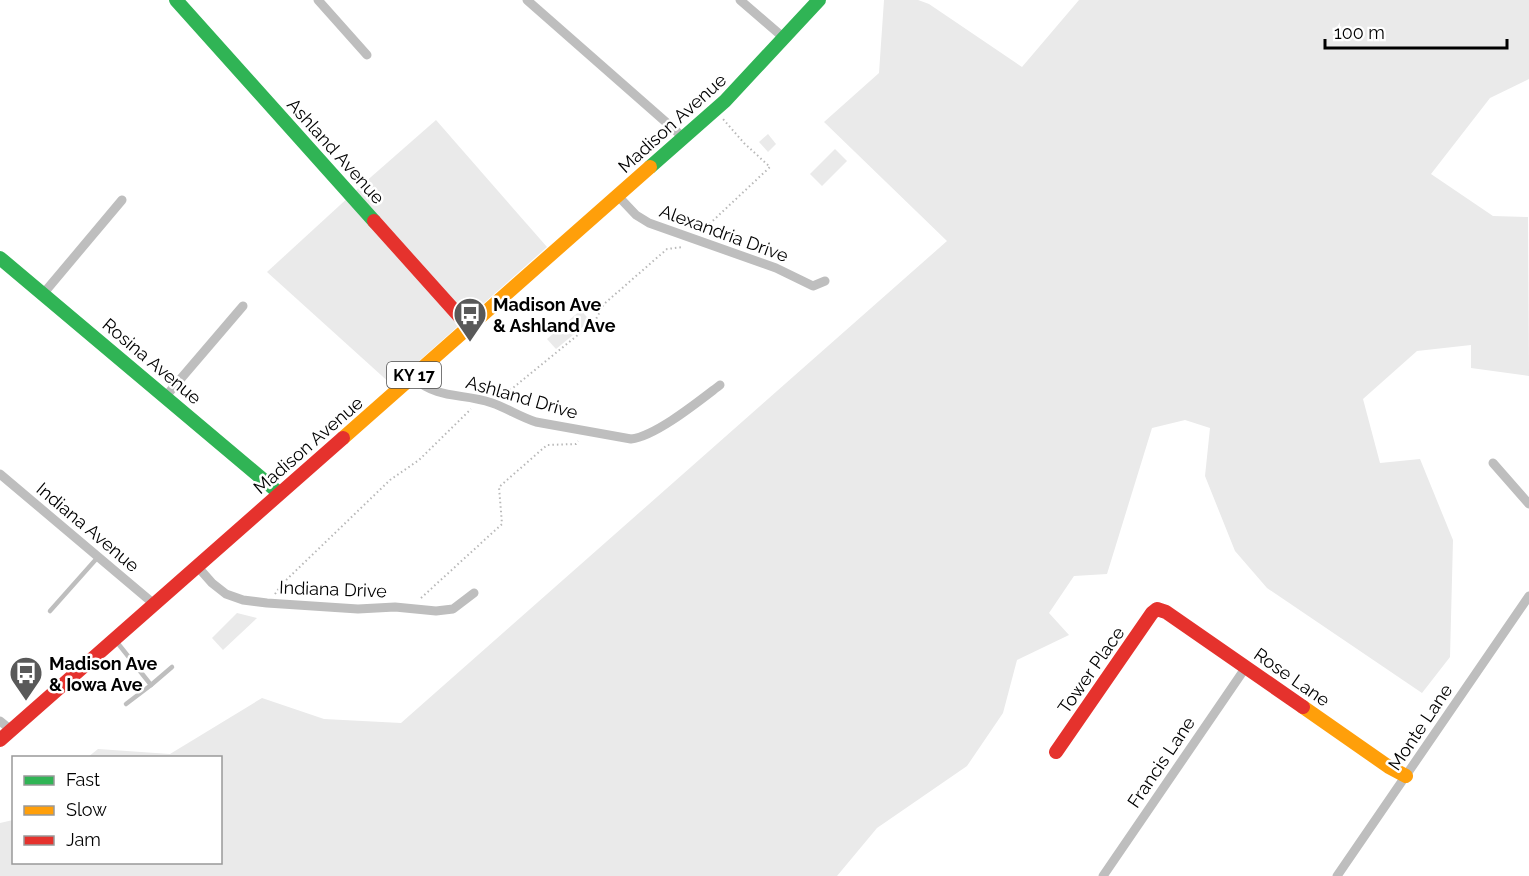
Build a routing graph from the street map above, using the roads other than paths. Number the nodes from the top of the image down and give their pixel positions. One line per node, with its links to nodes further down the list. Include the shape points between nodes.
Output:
1 (176, 0): 15 (street, Ashland Avenue)
2 (318, 0): 7 (street)
3 (527, 0): 8 (street)
4 (740, 0): 6 (street)
5 (819, 0): 6 (street, Madison Avenue / KY 17)
6 (784, 38): 8 (street, Madison Avenue / KY 17, via 734,93)
7 (367, 55)
8 (684, 138): 9 (street, Madison Avenue / KY 17)
9 (618, 196): 12 (street, Alexandria Drive, via 636,216 649,223 776,268 813,286); 15 (street, Madison Avenue / KY 17)
10 (122, 200): 13 (street)
11 (0, 258): 13 (street, Rosina Avenue)
12 (825, 281)
13 (43, 294): 18 (street, Rosina Avenue)
14 (243, 306): 18 (street)
15 (469, 327): 16 (street, Madison Avenue / KY 17)
16 (412, 377): 17 (street, Ashland Drive, via 425,388 494,403 522,417 623,438 638,438 656,430); 21 (street, Madison Avenue / KY 17)
17 (720, 385)
18 (166, 396): 21 (street, Rosina Avenue)
19 (1493, 463): 22 (street)
20 (0, 474): 23 (street, Indiana Avenue)
21 (279, 494): 24 (street, Madison Avenue / KY 17)
22 (1529, 504)
23 (98, 557): 27 (street, Indiana Avenue); 29 (lane)
24 (197, 566): 25 (street, Indiana Drive, via 226,594 267,603 436,611 453,609); 27 (street, Madison Avenue / KY 17)
25 (474, 593)
26 (1529, 596): 37 (street, Monte Lane)
27 (154, 604): 30 (street, Madison Avenue / KY 17)
28 (1157, 609): 32 (street, Rose Lane); 36 (street, Tower Place)
29 (50, 611)
30 (114, 639): 33 (lane); 35 (street, Madison Avenue / KY 17)
31 (172, 667): 33 (lane)
32 (1246, 667): 37 (street, Rose Lane); 38 (street, Francis Lane)
33 (152, 685): 34 (lane)
34 (126, 705)
35 (4, 731)
36 (1056, 752)
37 (1406, 776): 39 (street, Monte Lane)
38 (1103, 876)
39 (1337, 876)

